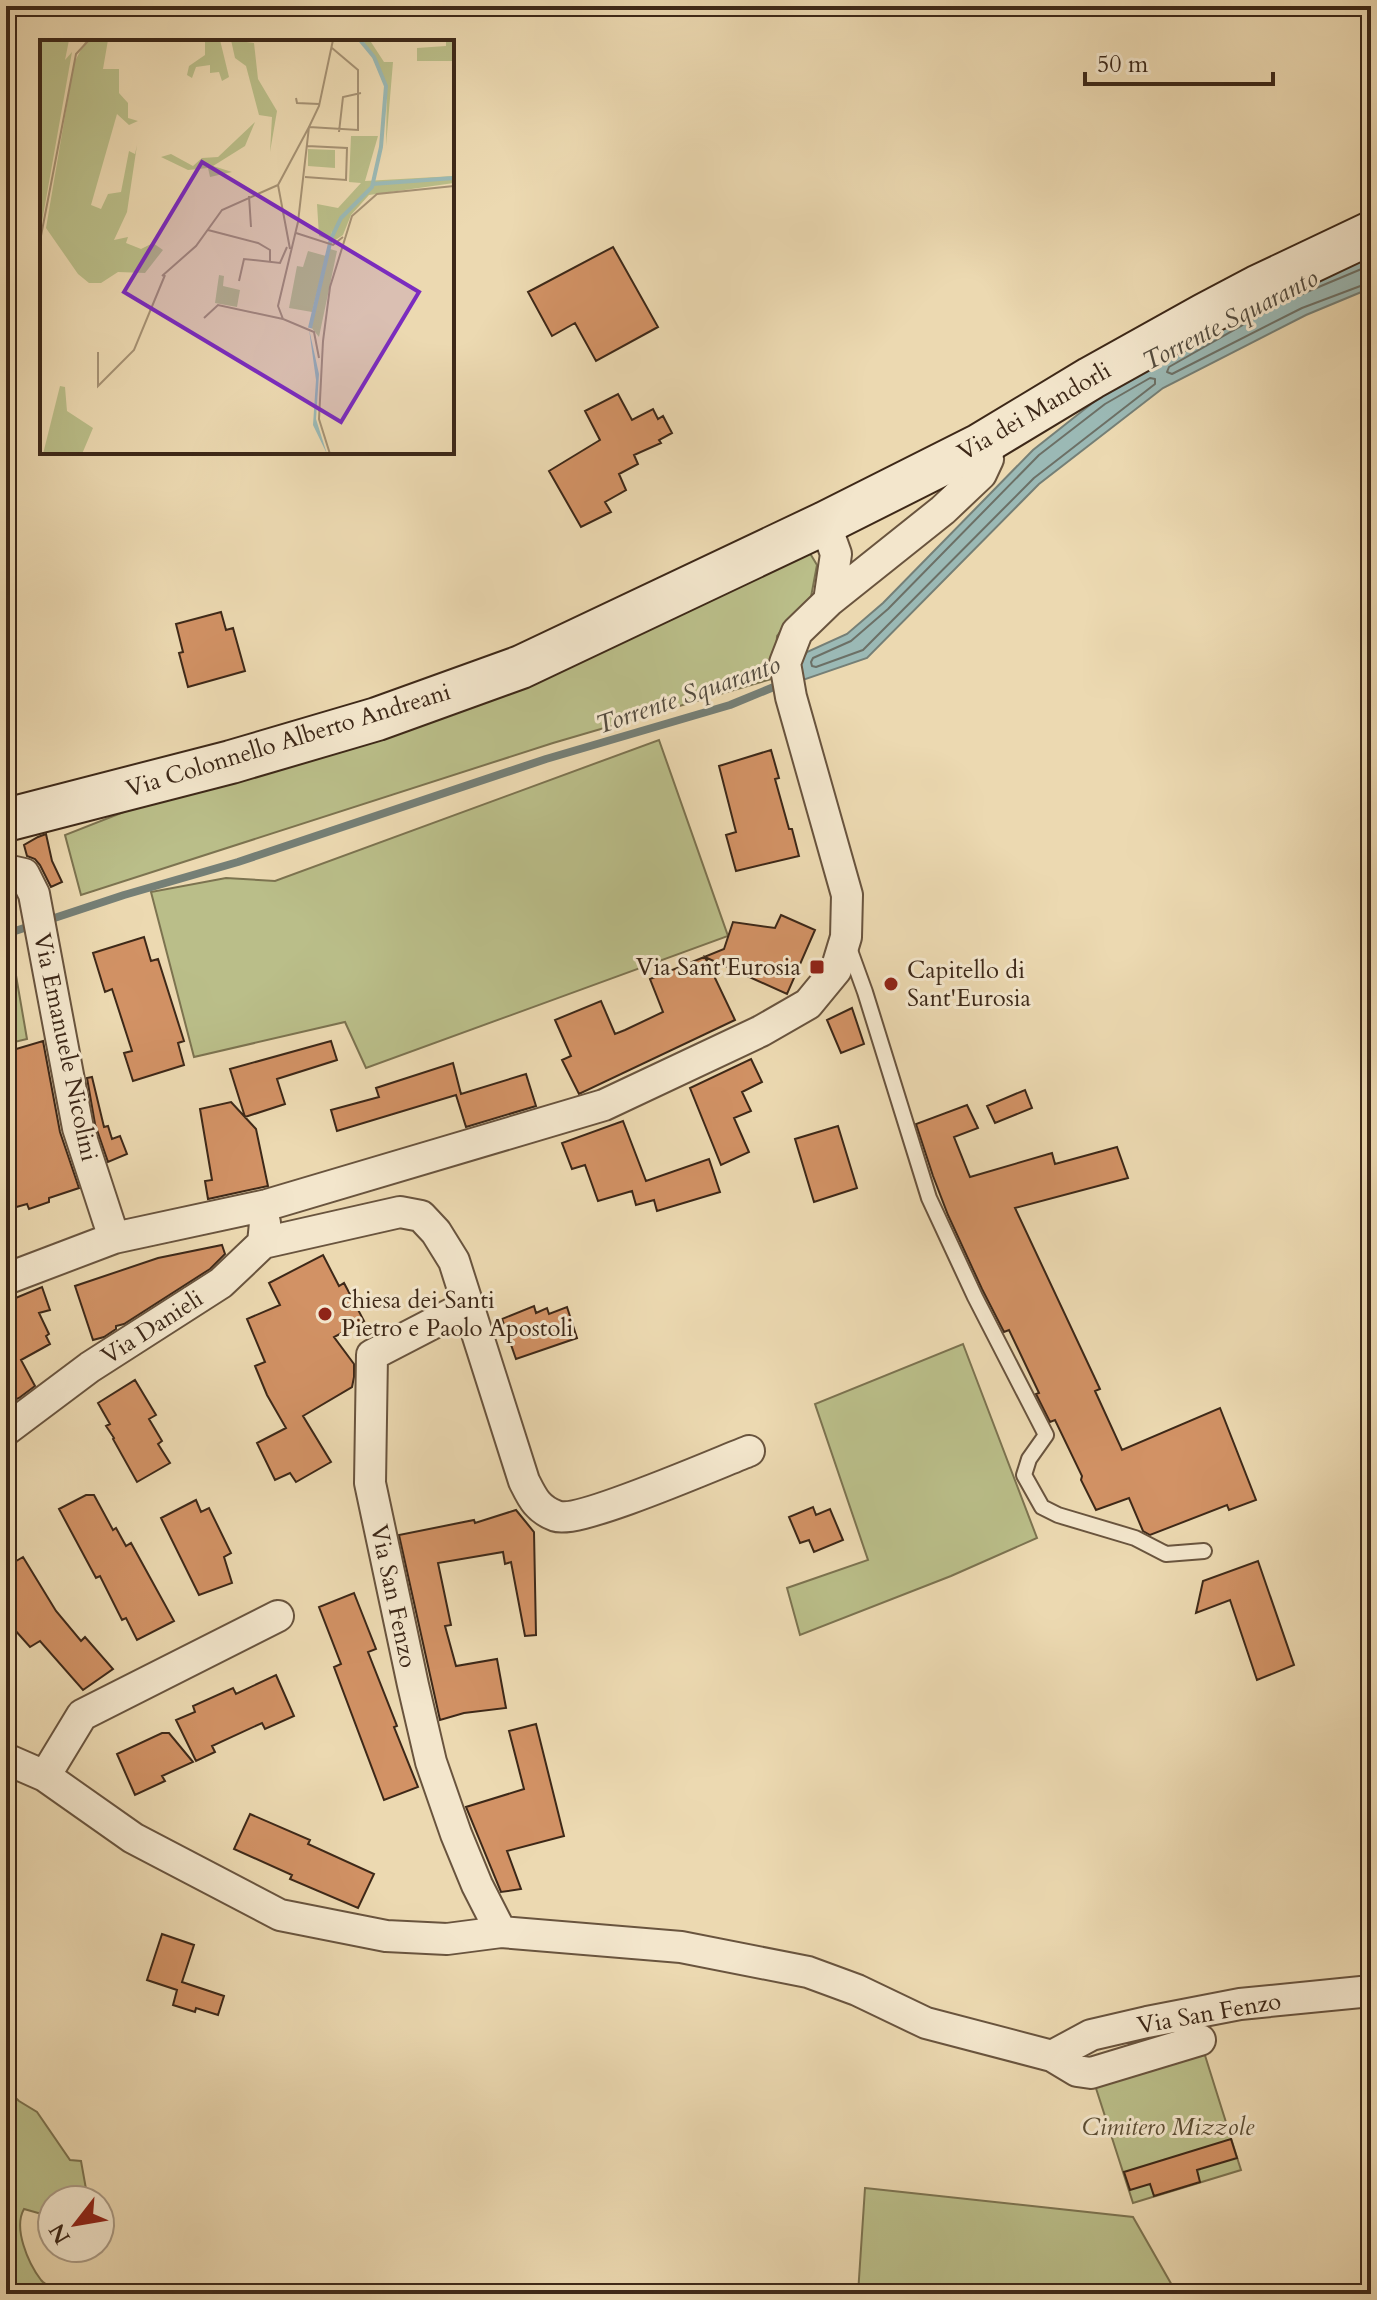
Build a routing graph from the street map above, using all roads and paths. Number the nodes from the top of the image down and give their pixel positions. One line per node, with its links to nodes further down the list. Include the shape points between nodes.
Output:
1 (1371, 233): 2 (street, Via dei Mandorli, via 1204,315)
2 (980, 445): 3 (street, Via dei Mandorli); 4 (street, via 988,459 981,474)
3 (825, 523): 4 (street, via 836,554); 5 (street, Via Colonnello Alberto Andreani, via 521,667 363,723)
4 (829, 601): 7 (street, via 797,632 785,663 847,895)
5 (6, 820)
6 (6, 870): 9 (street, Via Emanuele Nicolini, via 24,874 34,894 78,1128)
7 (846, 937): 8 (street, via 836,970 808,1004 662,1079 604,1105); 15 (lane, via 929,1198 1046,1435 1024,1475 1042,1507 1166,1554)
8 (267, 1205): 9 (street); 10 (street)
9 (114, 1238): 11 (street)
10 (263, 1243): 12 (street, via 400,1212 421,1216 454,1261); 13 (street, Via Danieli, via 221,1283 90,1367)
11 (6, 1279)
12 (467, 1302): 14 (street, via 536,1506 559,1517 604,1508); 19 (street, Via San Fenzo, via 372,1355 370,1483 431,1762 477,1885)
13 (6, 1430)
14 (749, 1451)
15 (1204, 1551)
16 (278, 1616): 18 (street, via 82,1715)
17 (6, 1759): 18 (street)
18 (45, 1776): 19 (street, Via San Fenzo, via 133,1838 280,1915 386,1936 447,1939)
19 (501, 1932): 22 (street, Via San Fenzo, via 681,1947 808,1972 926,2023)
20 (1371, 1991): 22 (street, Via San Fenzo, via 1240,2004 1147,2022 1091,2035)
21 (1200, 2040): 22 (street, Via San Fenzo, via 1091,2073)
22 (1052, 2056)

